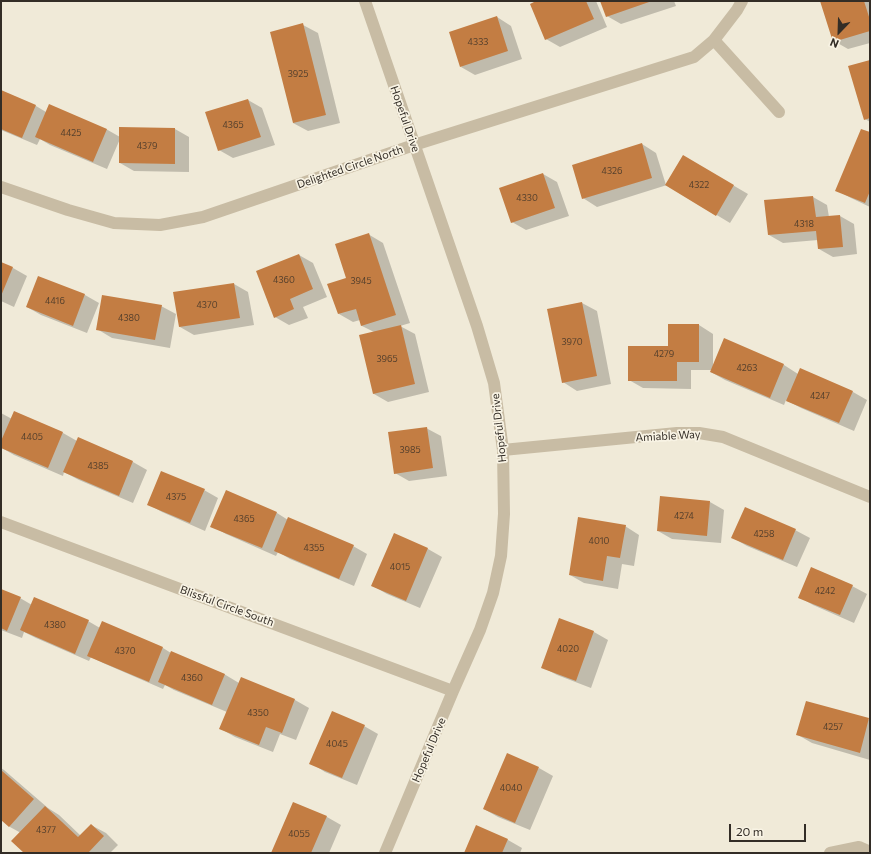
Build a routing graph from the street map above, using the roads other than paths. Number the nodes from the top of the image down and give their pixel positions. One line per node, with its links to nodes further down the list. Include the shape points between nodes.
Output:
1 (365, 1): 5 (street, Hopeful Drive)
2 (742, 1): 3 (street, Delighted Circle North)
3 (714, 40): 4 (street); 5 (street, Delighted Circle North, via 694,57)
4 (779, 112)
5 (414, 145): 6 (street, Delighted Circle North, via 203,217 160,225 114,224); 7 (street, Hopeful Drive, via 494,383)
6 (1, 187)
7 (503, 450): 8 (street, Amiable Way, via 699,432 723,437); 10 (street, Hopeful Drive, via 504,514 501,556 493,593 480,630)
8 (870, 497)
9 (1, 522): 10 (street, Blissful Circle South)
10 (453, 691): 12 (street, Hopeful Drive)
11 (870, 852): 13 (street, via 859,847)
12 (385, 853)
13 (830, 853)

